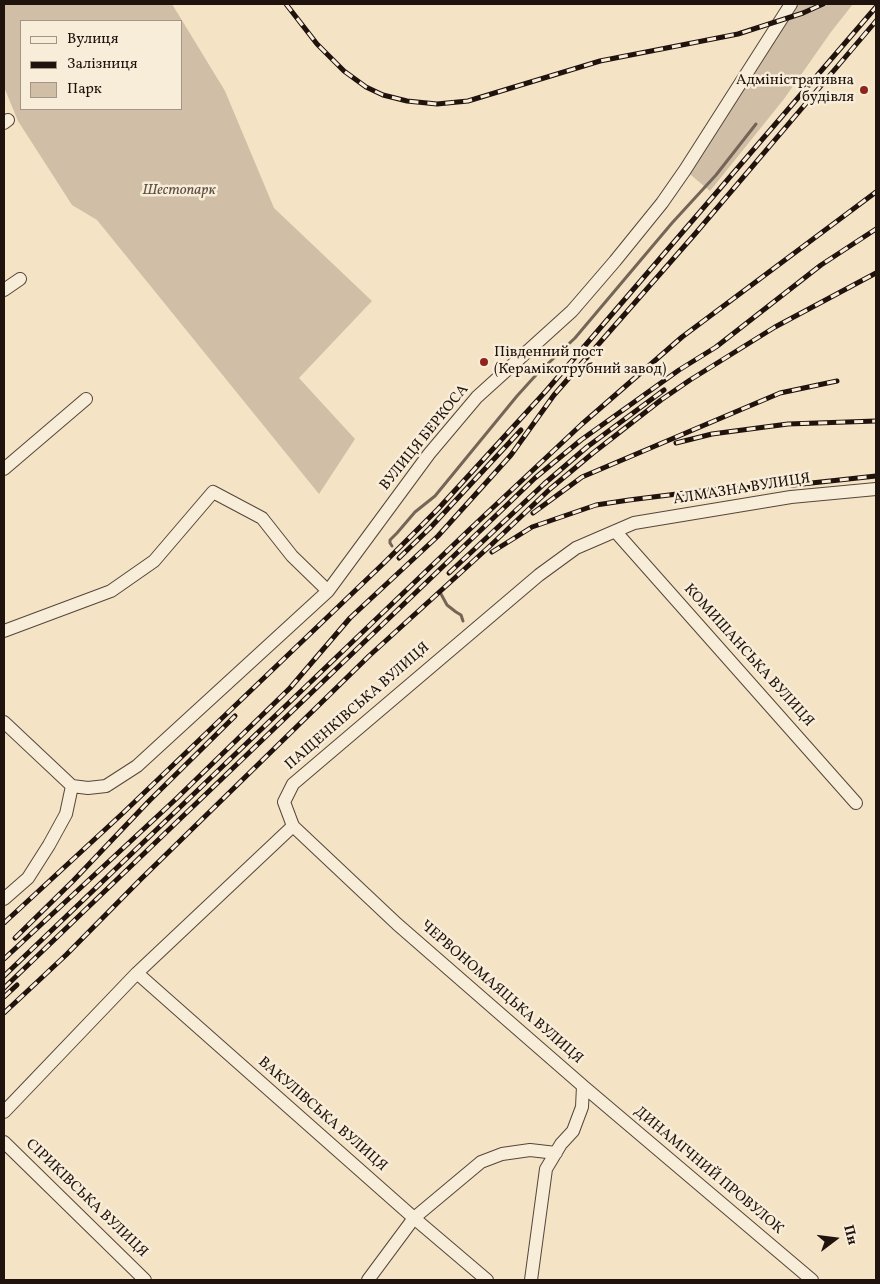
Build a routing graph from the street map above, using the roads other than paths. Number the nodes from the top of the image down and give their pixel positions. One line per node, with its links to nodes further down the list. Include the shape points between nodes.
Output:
1 (791, 4): 8 (street, ВУЛИЦЯ БЕРКОСА, via 662,203 572,311 477,396 429,454)
2 (20, 279): 3 (street)
3 (4, 290)
4 (86, 399): 5 (street)
5 (4, 469)
6 (876, 489): 7 (street, АЛМАЗНА ВУЛИЦЯ, via 791,498 634,523)
7 (615, 532): 12 (street, КОМИШАНСЬКА ВУЛИЦЯ); 13 (street, ПАЩЕНКІВСЬКА ВУЛИЦЯ, via 576,548 539,575 293,784 284,802)
8 (328, 591): 9 (street, via 292,556 262,518 213,492 154,561 112,591); 11 (street, ВУЛИЦЯ БЕРКОСА, via 137,766 106,786)
9 (4, 631)
10 (4, 722): 11 (street)
11 (72, 786): 14 (street, via 66,814 49,845 28,878)
12 (856, 803)
13 (292, 826): 15 (street); 16 (street, ЧЕРВОНОМАЯЦЬКА ВУЛИЦЯ, via 397,924)
14 (4, 899)
15 (137, 973): 17 (street); 20 (street, ВАКУЛІВСЬКА ВУЛИЦЯ)
16 (582, 1086): 19 (street, ЧЕРВОНОМАЯЦЬКА ВУЛИЦЯ, via 582,1107 573,1130); 25 (street, ДИНАМІЧНИЙ ПРОВУЛОК)
17 (4, 1112)
18 (4, 1142): 21 (street, СІРИКІВСЬКА ВУЛИЦЯ)
19 (556, 1153): 20 (street, via 530,1150 502,1154 482,1162); 24 (street, ЧЕРВОНОМАЯЦЬКА ВУЛИЦЯ, via 546,1169)
20 (414, 1218): 22 (street); 23 (street, ВАКУЛІВСЬКА ВУЛИЦЯ)
21 (145, 1280)
22 (368, 1280)
23 (487, 1280)
24 (531, 1280)
25 (812, 1280)

